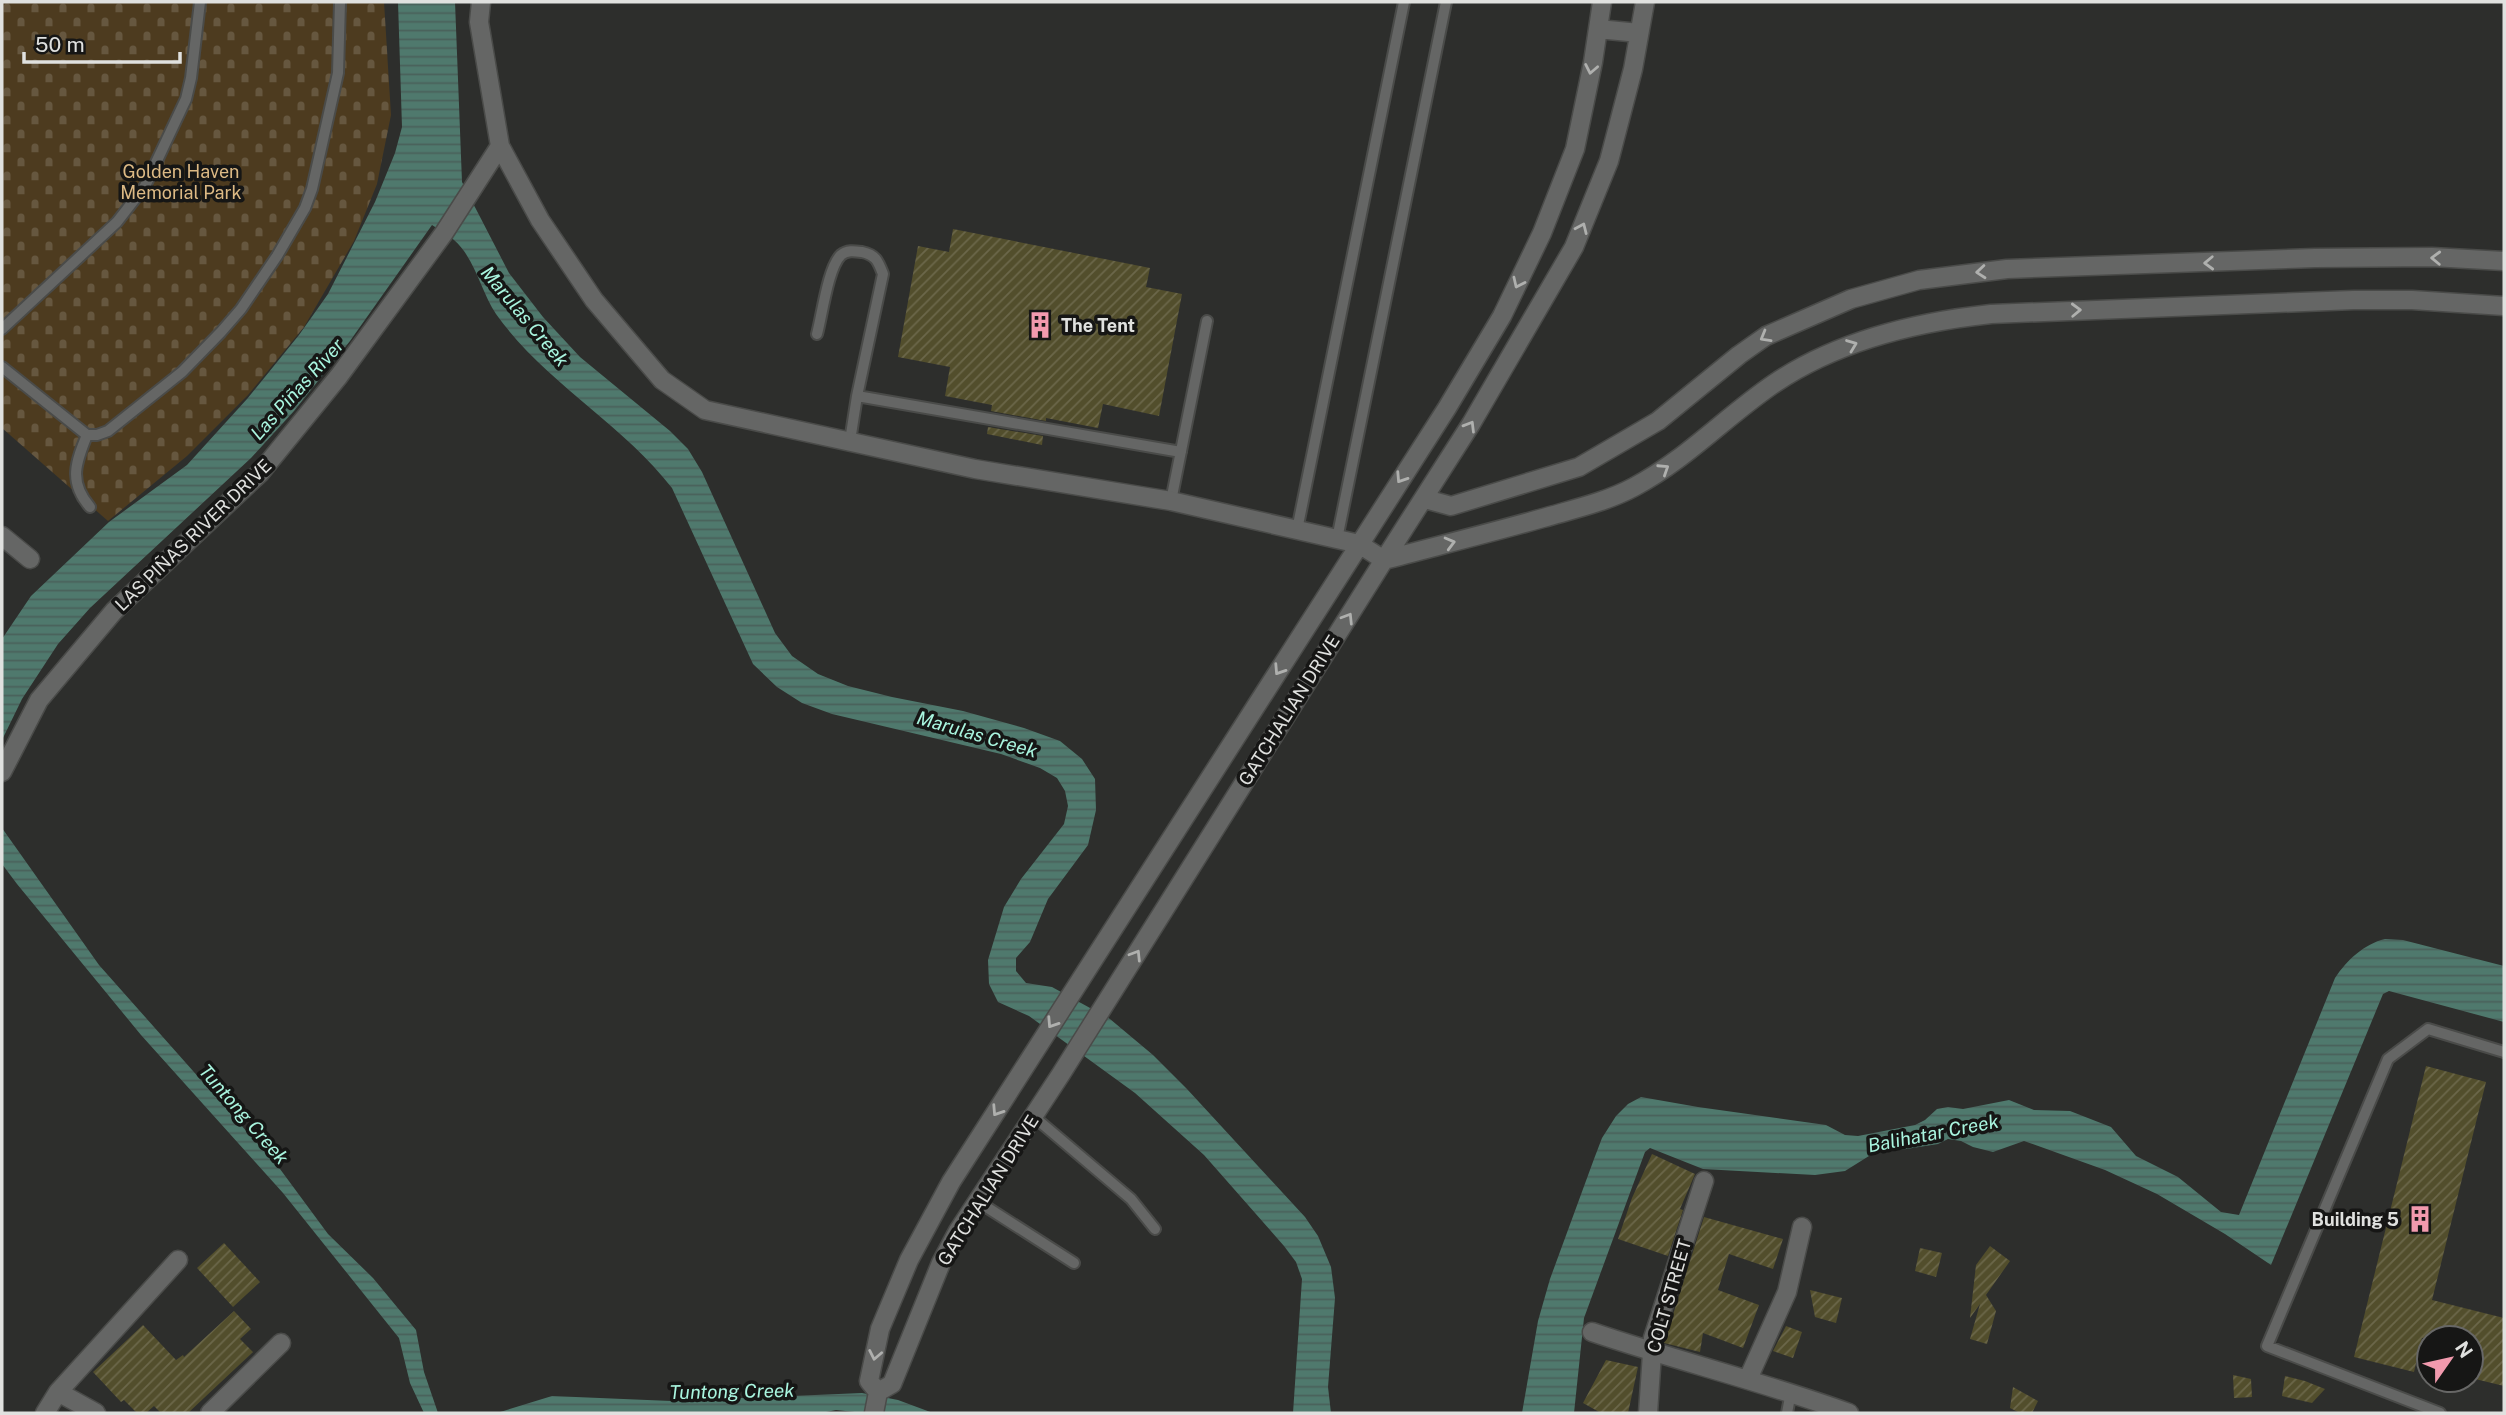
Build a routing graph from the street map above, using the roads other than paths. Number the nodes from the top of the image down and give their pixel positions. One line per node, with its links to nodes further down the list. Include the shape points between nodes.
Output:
1 (201, 2): 14 (lane, via 186,99 145,186 117,222)
2 (340, 2): 18 (lane, via 338,73 305,208 241,309 182,372 108,430)
3 (481, 2): 10 (street, via 478,22)
4 (1404, 2): 24 (lane)
5 (1446, 2): 26 (lane)
6 (1602, 2): 8 (street, GATCHALIAN DRIVE)
7 (1645, 2): 9 (street, GATCHALIAN DRIVE)
8 (1598, 29): 9 (street); 27 (street, GATCHALIAN DRIVE, one-way to 27, via 1575,149 1542,233 1502,316)
9 (1639, 33): 21 (street, GATCHALIAN DRIVE, one-way to 9, via 1574,247 1609,161)
10 (500, 146): 19 (street, via 540,220 594,300 662,380 705,410); 30 (street, LAS PIÑAS RIVER DRIVE, via 339,376 260,473 114,611 39,700)
11 (2504, 261): 21 (street, one-way to 21, via 2315,258 2007,269 1919,280 1851,299 1766,336 1658,421 1579,467 1451,506)
12 (2504, 306): 29 (street, one-way to 12, via 1614,496 1669,467 1793,372 1851,345 1908,327 1991,314 2354,300)
13 (1207, 321): 20 (lane)
14 (2, 330)
15 (817, 334): 17 (lane, via 835,262 852,250 872,254 883,274)
16 (2, 367): 18 (lane)
17 (858, 396): 19 (lane); 20 (lane)
18 (87, 435): 23 (lane, via 75,470 79,491)
19 (850, 441): 22 (street, via 975,469)
20 (1181, 452): 22 (lane)
21 (1425, 499): 29 (street, GATCHALIAN DRIVE)
22 (1171, 501): 24 (street)
23 (90, 507)
24 (1297, 530): 26 (street)
25 (2, 536): 28 (street)
26 (1337, 539): 27 (street)
27 (1359, 544): 29 (street); 39 (street, GATCHALIAN DRIVE, one-way to 39, via 951,1182 909,1260)
28 (30, 559)
29 (1384, 560): 32 (street, GATCHALIAN DRIVE, one-way to 29)
30 (2, 772)
31 (2504, 1052): 55 (lane, via 2428,1029 2388,1059 2267,1346)
32 (1033, 1116): 34 (street, GATCHALIAN DRIVE); 36 (lane, via 1130,1199)
33 (1704, 1181): 43 (street, COLT STREET)
34 (978, 1201): 38 (lane); 41 (street, GATCHALIAN DRIVE, via 941,1263)
35 (1802, 1227): 44 (street, via 1787,1292)
36 (1155, 1229)
37 (178, 1260): 45 (street)
38 (1073, 1263)
39 (880, 1329): 41 (street); 47 (street, GATCHALIAN DRIVE, one-way to 47, via 869,1381)
40 (1592, 1332): 43 (street)
41 (908, 1340): 47 (street, GATCHALIAN DRIVE, via 892,1384)
42 (281, 1343): 50 (street)
43 (1650, 1352): 44 (street); 52 (street, COLT STREET)
44 (1748, 1379): 46 (street)
45 (58, 1392): 48 (street); 49 (street)
46 (1791, 1392): 53 (lane); 54 (street)
47 (878, 1393): 51 (street, GATCHALIAN DRIVE)
48 (45, 1413)
49 (96, 1413)
50 (210, 1413)
51 (874, 1413)
52 (1648, 1413)
53 (1787, 1413)
54 (1849, 1413)
55 (2440, 1413)

